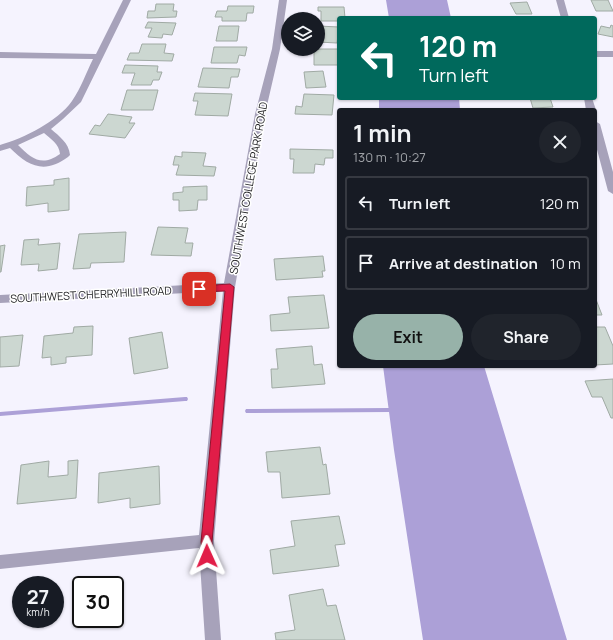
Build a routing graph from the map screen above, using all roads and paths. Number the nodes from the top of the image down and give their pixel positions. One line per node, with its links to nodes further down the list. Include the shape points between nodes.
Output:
1 (127, 0): 8 (street)
2 (283, 0): 14 (street, SOUTHWEST COLLEGE PARK ROAD, via 276,49 260,114)
3 (560, 0): 4 (street)
4 (565, 16)
5 (597, 54): 6 (street)
6 (613, 54)
7 (0, 55): 8 (street)
8 (99, 57): 9 (street, via 76,102 66,113)
9 (44, 128): 11 (street); 11 (street, via 63,146 64,154 57,160 43,164 31,162)
10 (597, 131): 13 (street)
11 (11, 144): 12 (street)
12 (0, 148)
13 (613, 191)
14 (230, 287): 15 (street, SOUTHWEST CHERRYHILL ROAD); 16 (street, SOUTHWEST COLLEGE PARK ROAD)
15 (0, 299)
16 (206, 542): 17 (street); 18 (street, SOUTHWEST COLLEGE PARK ROAD)
17 (0, 562)
18 (214, 640)

